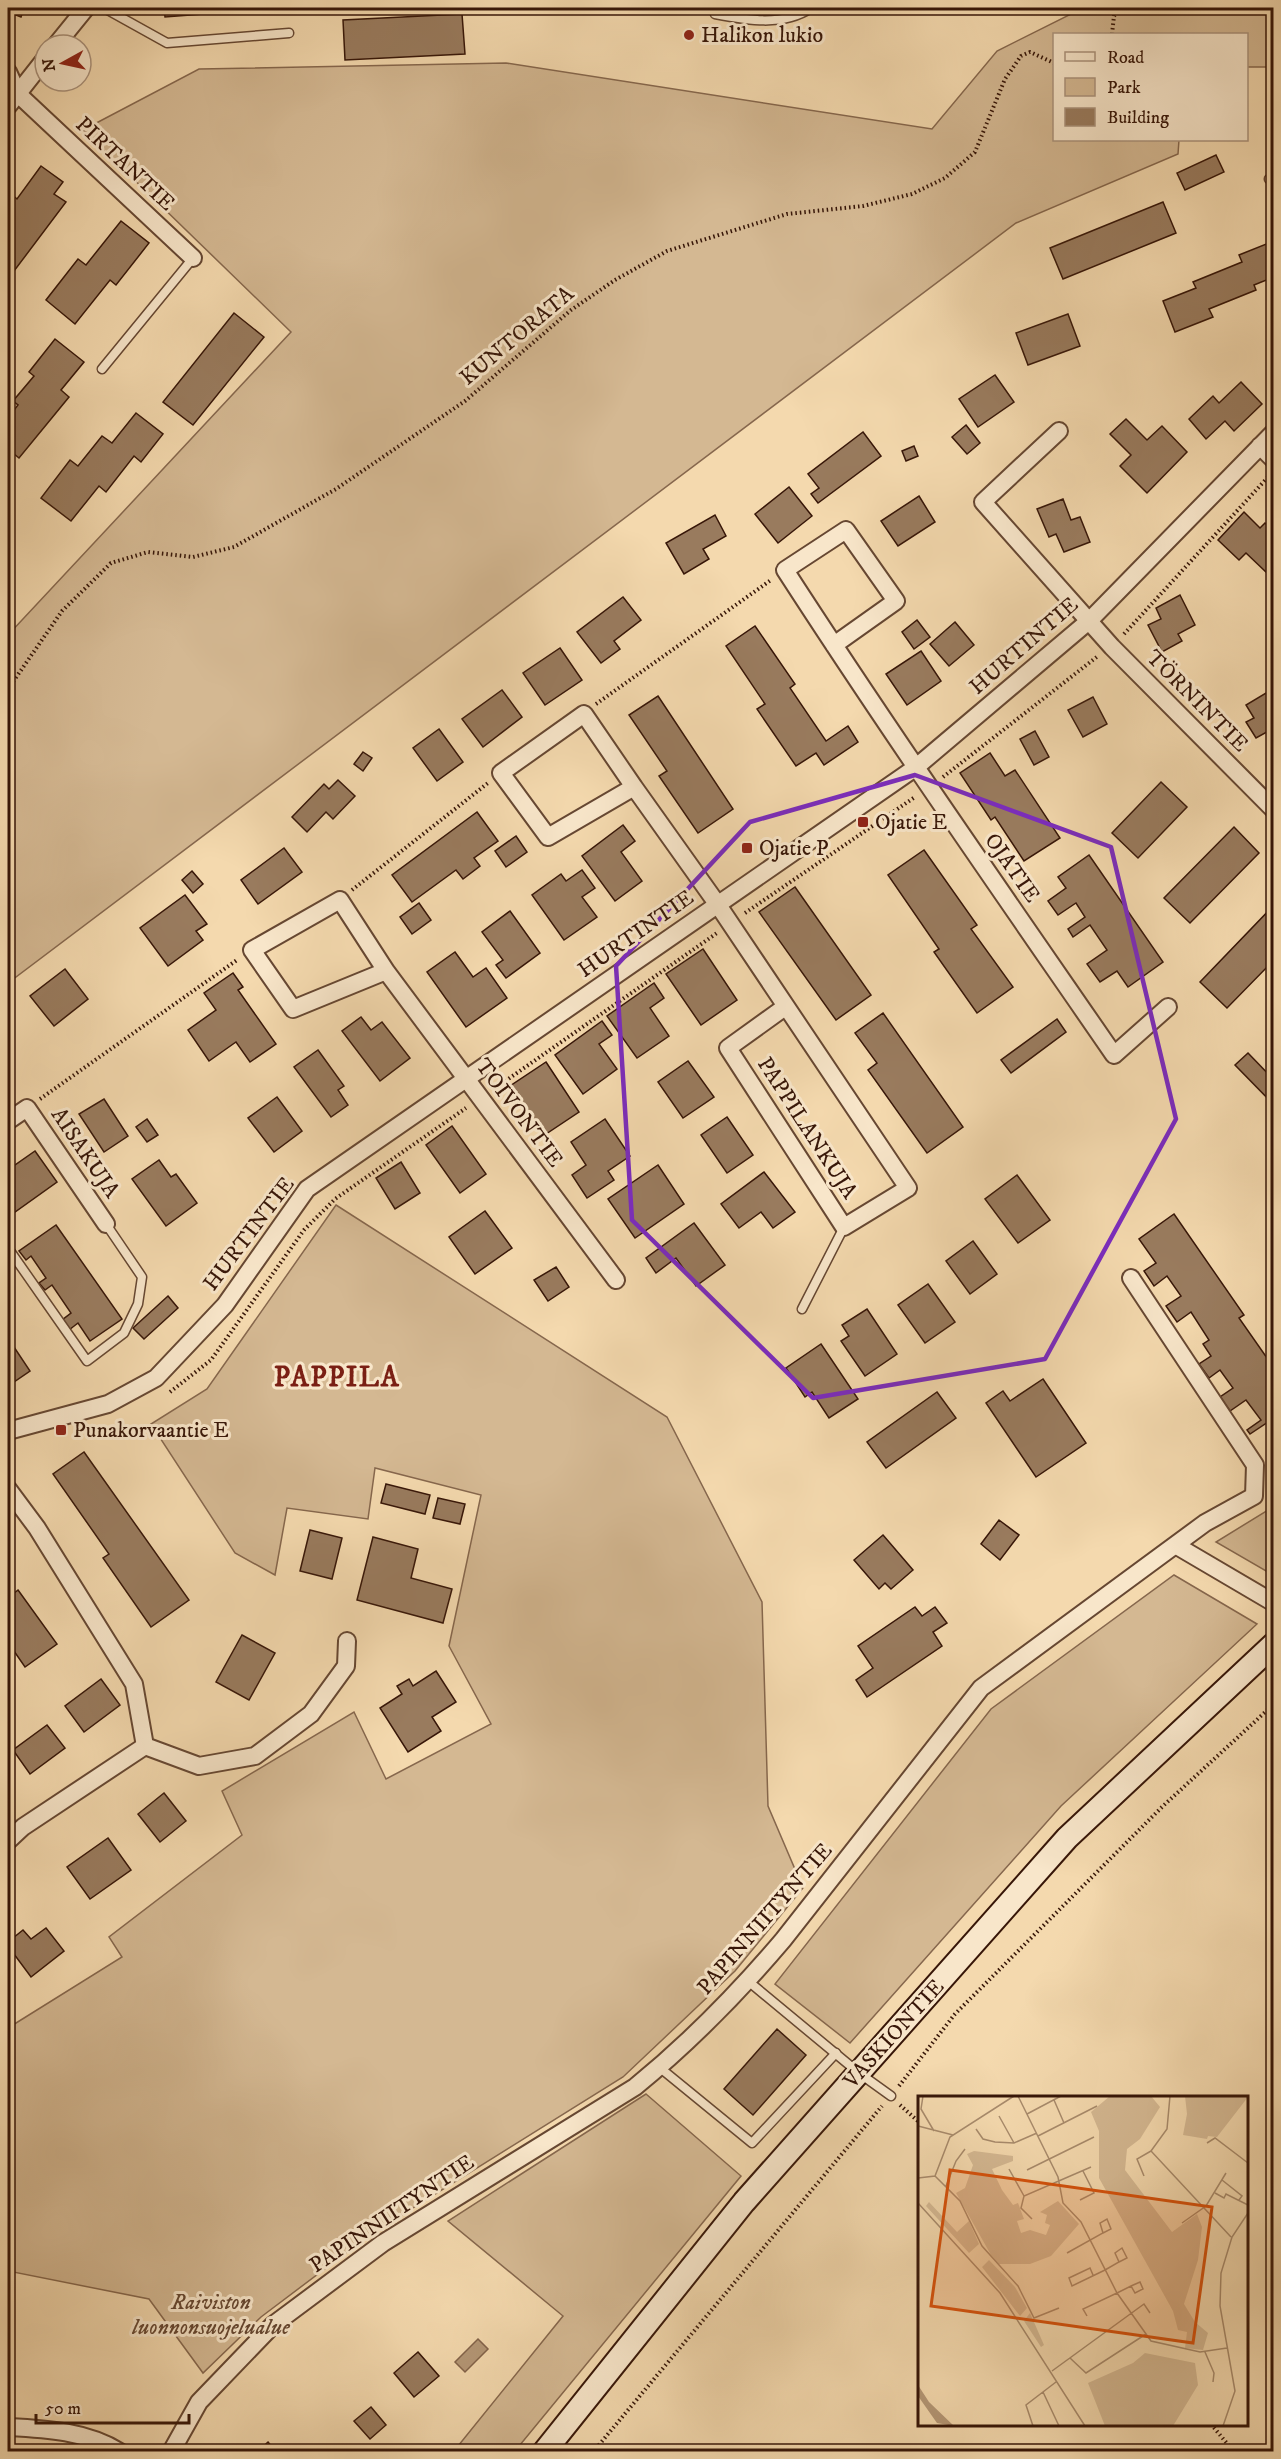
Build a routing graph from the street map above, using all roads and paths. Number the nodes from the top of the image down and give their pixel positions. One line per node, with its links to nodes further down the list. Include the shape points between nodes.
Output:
1 (86, 8): 6 (street)
2 (104, 8): 7 (lane, via 167,43)
3 (810, 8): 5 (lane, via 784,18 753,21)
4 (1121, 8): 8 (path, via 1114,16)
5 (715, 14)
6 (66, 33)
7 (289, 33)
8 (1112, 33)
9 (1053, 63): 24 (path, KUNTORATA, via 1030,52 1021,56 1005,79 975,152 945,178 912,194 863,206 787,214 668,251 571,310 465,401 345,483 234,547 194,557 148,552 111,563 62,611)
10 (8, 72): 12 (street, PIRTANTIE)
11 (33, 74): 12 (street)
12 (13, 100): 13 (street, PIRTANTIE)
13 (193, 258): 14 (lane)
14 (102, 369)
15 (1059, 431): 21 (street, TÖRNINTIE, via 982,502)
16 (1274, 432): 17 (street, HURTINTIE)
17 (1260, 446): 18 (street); 21 (street, HURTINTIE)
18 (1274, 460)
19 (1274, 471): 23 (path, HURTINTIE)
20 (785, 570): 22 (street, OJATIE); 22 (street, via 846,530 896,601); 25 (path)
21 (1090, 620): 23 (street, TÖRNINTIE); 26 (street, HURTINTIE)
22 (834, 645): 26 (street, OJATIE)
23 (1112, 647): 29 (path, HURTINTIE); 30 (street, TÖRNINTIE)
24 (8, 688)
25 (584, 714): 27 (street); 28 (street, PAPPILANKUJA)
26 (915, 768): 29 (street, OJATIE); 32 (street, HURTINTIE)
27 (501, 773): 28 (street, via 548,837); 31 (path)
28 (634, 787): 32 (street, PAPPILANKUJA)
29 (929, 788): 33 (path, HURTINTIE); 37 (street, OJATIE, via 1114,1055)
30 (1274, 810)
31 (340, 900): 34 (street); 35 (street, TOIVONTIE)
32 (718, 904): 33 (street, PAPPILANKUJA); 38 (street, HURTINTIE)
33 (730, 924): 36 (street, PAPPILANKUJA); 39 (path, HURTINTIE)
34 (252, 950): 35 (street, via 293,1009); 40 (path)
35 (386, 971): 38 (street, TOIVONTIE)
36 (786, 1007): 43 (street, PAPPILANKUJA, via 728,1048); 43 (street, PAPPILANKUJA, via 908,1188)
37 (1167, 1007)
38 (465, 1079): 39 (street, TOIVONTIE); 49 (street, HURTINTIE, via 307,1190 225,1305 156,1378 108,1404)
39 (480, 1099): 46 (street, TOIVONTIE); 48 (path, HURTINTIE, via 335,1199 304,1230 211,1360)
40 (27, 1108): 41 (street); 42 (street, AISAKUJA)
41 (8, 1121)
42 (106, 1224): 44 (lane, via 142,1277 138,1304 124,1333 87,1362)
43 (844, 1227): 47 (lane)
44 (8, 1248)
45 (1131, 1278): 51 (street, PAPINNIITYNTIE, via 1255,1465 1254,1496 1205,1523)
46 (616, 1280)
47 (802, 1309)
48 (166, 1395)
49 (8, 1431)
50 (8, 1489): 56 (street, via 37,1528 134,1684)
51 (1177, 1546): 52 (street); 58 (street, PAPINNIITYNTIE, via 981,1688)
52 (1274, 1603)
53 (347, 1641): 56 (street, via 346,1665 311,1714 255,1756 199,1766)
54 (1274, 1644): 61 (main road, VASKIONTIE, via 1067,1838)
55 (1274, 1704): 62 (path, VASKIONTIE, via 1163,1806 955,2013)
56 (145, 1746): 57 (street)
57 (8, 1841)
58 (748, 1981): 59 (lane); 60 (street, PAPINNIITYNTIE)
59 (836, 2053): 60 (lane, via 752,2143); 61 (lane)
60 (658, 2067): 67 (street, PAPINNIITYNTIE, via 635,2086 383,2242 273,2325 199,2402)
61 (859, 2073): 62 (lane); 68 (main road, VASKIONTIE, via 744,2202)
62 (891, 2096): 63 (path); 69 (path, VASKIONTIE)
63 (918, 2121)
64 (1213, 2426): 70 (path)
65 (8, 2427): 66 (street, via 52,2430 101,2440)
66 (120, 2451)
67 (171, 2451)
68 (544, 2451)
69 (593, 2451)
70 (1234, 2451)

